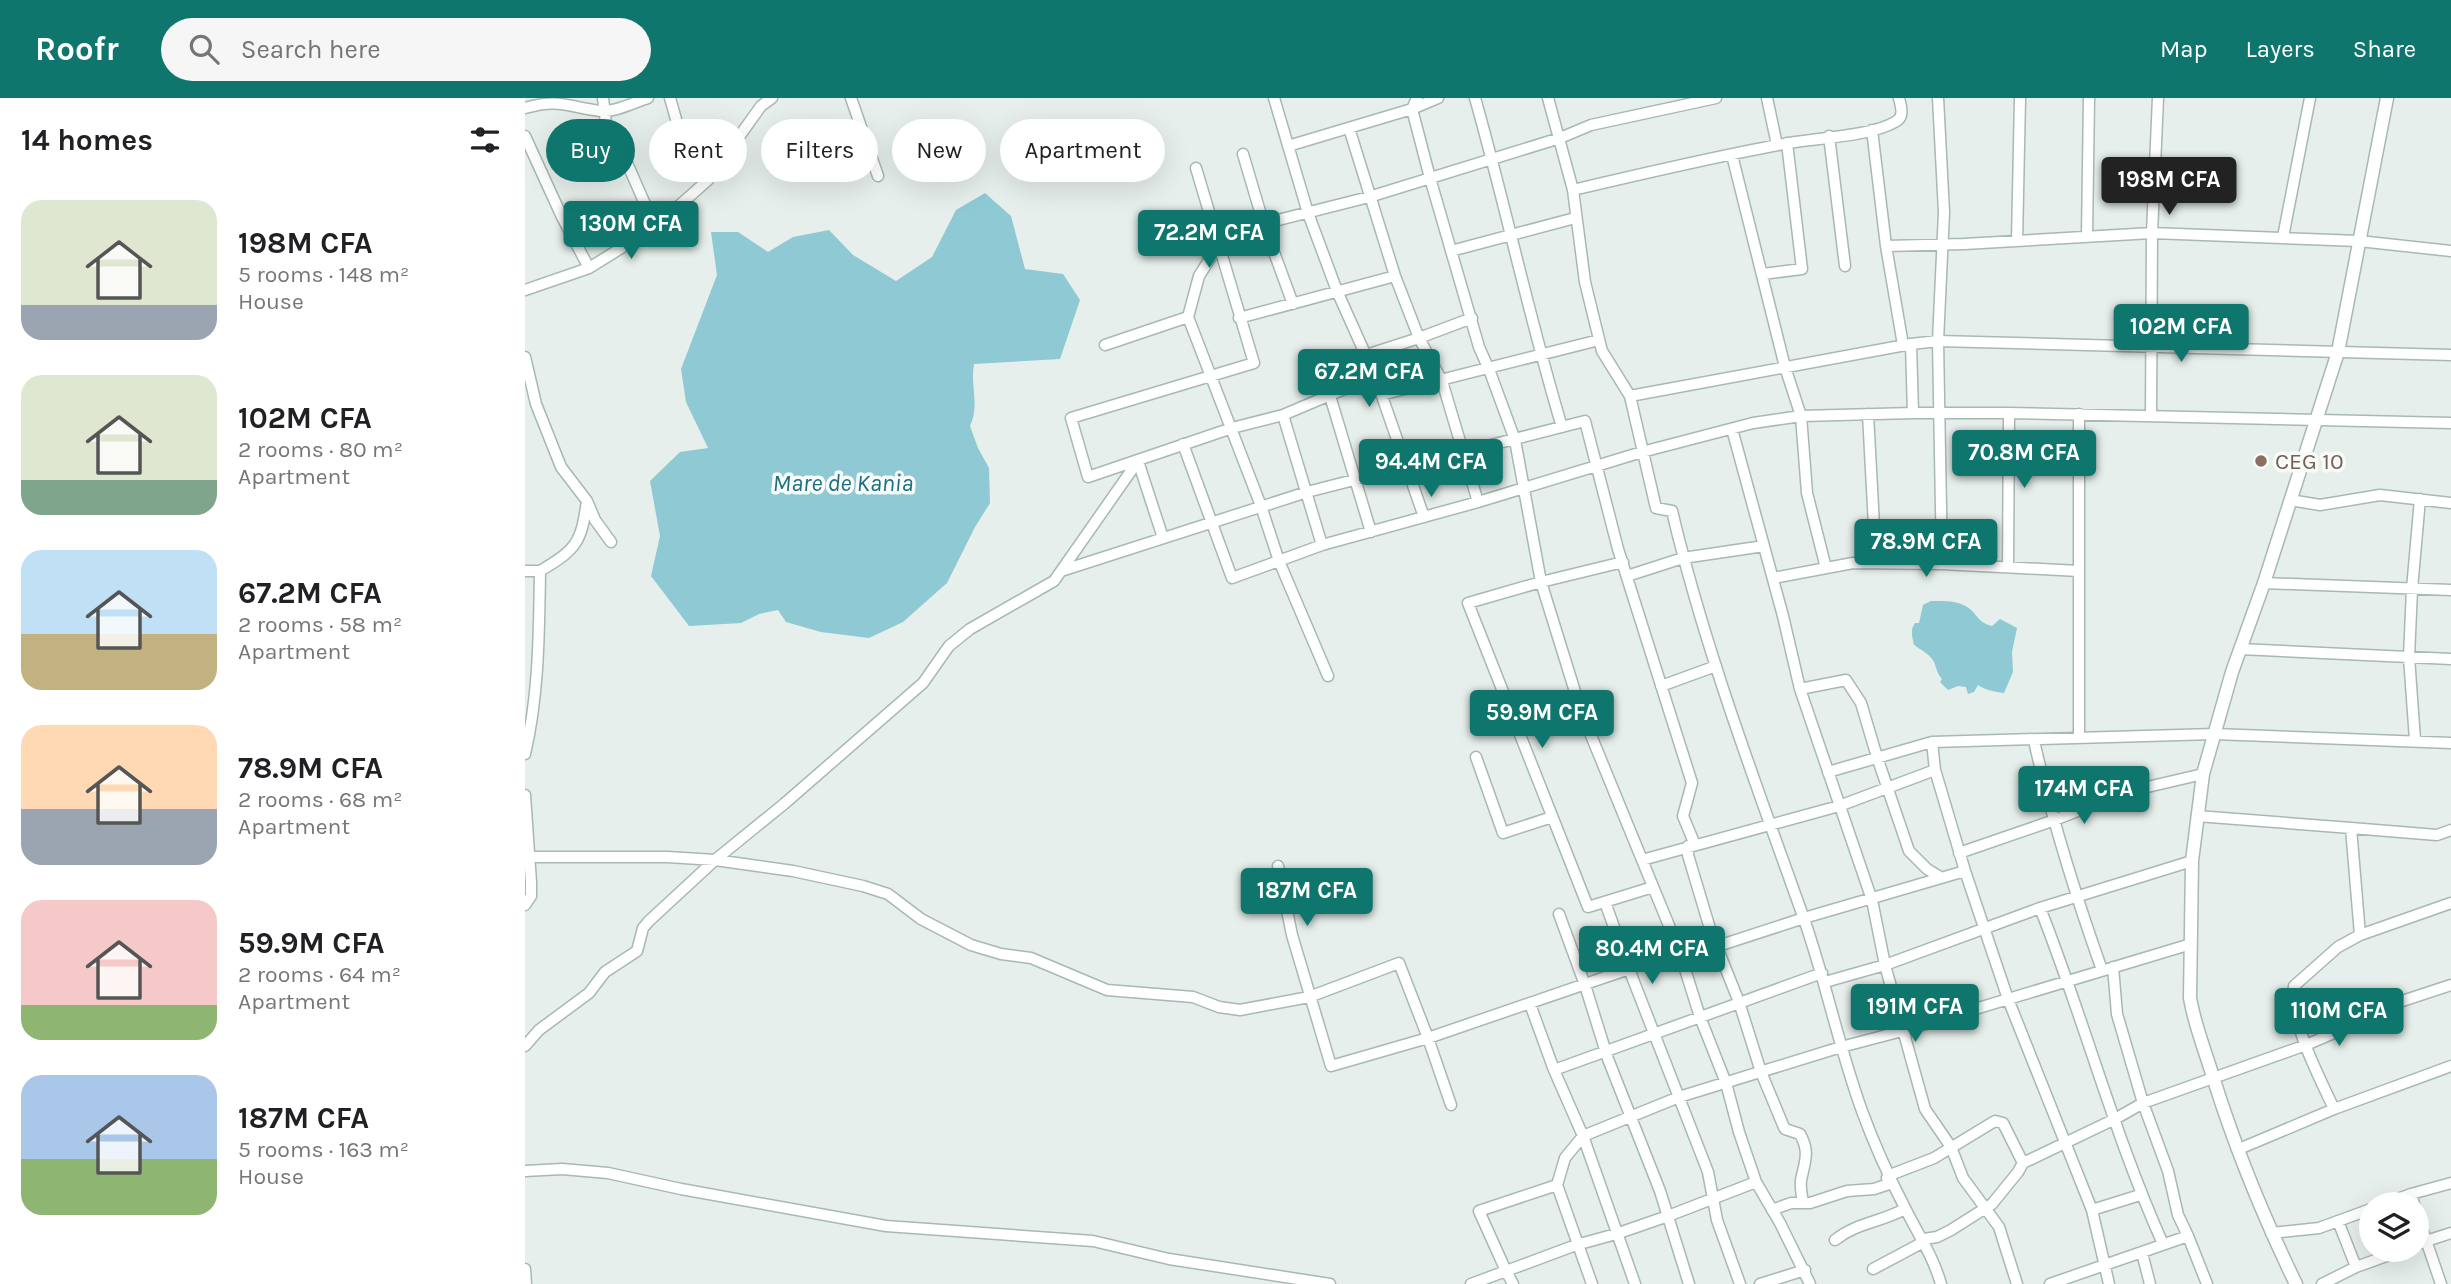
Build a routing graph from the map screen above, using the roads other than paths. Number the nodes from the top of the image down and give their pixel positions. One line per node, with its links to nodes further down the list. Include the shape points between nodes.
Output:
1 (603, 98): 22 (street)
2 (648, 98): 22 (street)
3 (670, 98): 23 (street)
4 (772, 98): 25 (street)
5 (851, 98): 24 (street)
6 (1273, 98): 32 (street)
7 (1438, 98): 20 (street)
8 (1475, 98): 35 (street)
9 (1548, 98): 30 (street)
10 (1716, 98): 19 (street)
11 (1767, 98): 31 (street)
12 (1899, 98): 27 (street, via 1900,118)
13 (1938, 98): 52 (street, via 1944,212)
14 (2021, 98): 50 (street)
15 (2089, 98): 47 (street)
16 (2158, 98): 45 (street)
17 (2310, 98): 48 (street)
18 (2387, 98): 51 (street)
19 (1684, 101): 30 (street, via 1591,125)
20 (1415, 103): 26 (street); 37 (street)
21 (525, 108): 22 (street, via 561,101)
22 (603, 112): 44 (street, via 607,132 624,156)
23 (676, 119)
24 (858, 119)
25 (747, 126)
26 (1349, 128): 32 (street); 40 (street)
27 (1872, 130): 29 (street); 53 (street)
28 (525, 136): 57 (street)
29 (1829, 136): 31 (street); 56 (street)
30 (1560, 138): 35 (street); 39 (street)
31 (1782, 144): 34 (street); 58 (street, via 1802,269)
32 (1288, 146): 41 (street)
33 (1243, 154): 43 (street)
34 (1732, 155): 39 (street); 58 (street)
35 (1492, 159): 37 (street); 46 (street)
36 (1196, 168): 49 (street)
37 (1430, 178): 40 (street); 54 (street)
38 (706, 182): 44 (street)
39 (1573, 190): 42 (street)
40 (1369, 197): 41 (street); 59 (street)
41 (1308, 213): 43 (street); 61 (street)
42 (1575, 218): 46 (street); 67 (street)
43 (1264, 225): 49 (street); 62 (street)
44 (655, 227): 57 (street)
45 (2152, 233): 47 (street); 48 (street); 71 (street)
46 (1513, 236): 54 (street); 75 (street)
47 (2087, 236): 50 (street)
48 (2283, 237): 51 (street)
49 (1216, 241): 63 (street, via 1199,276); 64 (street)
50 (2017, 241): 52 (street)
51 (2359, 241): 55 (street); 72 (street)
52 (1941, 243): 53 (street); 68 (street)
53 (1886, 246): 69 (street)
54 (1451, 251): 65 (street)
55 (2451, 251)
56 (1845, 266)
57 (589, 268): 60 (street)
58 (1763, 274): 77 (street)
59 (1395, 276): 61 (street); 66 (street)
60 (525, 290)
61 (1338, 291): 62 (street); 73 (street)
62 (1293, 304): 64 (street)
63 (1188, 317): 70 (street); 80 (street)
64 (1239, 318): 80 (street, via 1254,363)
65 (1472, 318): 66 (street); 78 (street)
66 (1419, 338): 73 (street); 81 (street)
67 (1599, 340): 75 (street); 84 (street)
68 (1938, 341): 69 (street); 71 (street); 86 (street)
69 (1907, 344): 77 (street); 85 (street)
70 (1105, 345)
71 (2151, 348): 72 (street); 92 (street)
72 (2338, 352): 74 (street); 93 (street)
73 (1366, 355): 79 (street)
74 (2451, 355)
75 (1540, 356): 78 (street); 95 (street)
76 (525, 358): 110 (street, via 536,404 561,467)
77 (1785, 367): 84 (street); 91 (street)
78 (1489, 368): 81 (street); 98 (street)
79 (1375, 376): 82 (street); 83 (street)
80 (1212, 377): 96 (street); 102 (street, via 1071,418 1088,477)
81 (1441, 381): 82 (street); 101 (street)
82 (1381, 395): 104 (street)
83 (1330, 396): 90 (street); 105 (street)
84 (1630, 396): 100 (street)
85 (1913, 413): 86 (street); 88 (street)
86 (1939, 413): 87 (street); 125 (street)
87 (2009, 413): 89 (street); 126 (street)
88 (1868, 414): 91 (street); 124 (street)
89 (2079, 414): 92 (street); 128 (street)
90 (1283, 415): 96 (street); 107 (street)
91 (1801, 416): 97 (street); 127 (street, via 1807,493)
92 (2151, 416): 93 (street)
93 (2318, 419): 94 (street); 109 (street)
94 (2451, 423)
95 (1562, 427): 98 (street); 103 (street, via 1585,421)
96 (1232, 428): 99 (street); 113 (street)
97 (1732, 429): 100 (street); 120 (street)
98 (1515, 440): 101 (street); 106 (street)
99 (1183, 444): 102 (street); 115 (street)
100 (1642, 452): 103 (street); 121 (street, via 1656,509 1672,511)
101 (1464, 453): 104 (street); 111 (street)
102 (1138, 461): 117 (street); 131 (street)
103 (1598, 466): 106 (street); 123 (street)
104 (1405, 468): 105 (street); 114 (street)
105 (1355, 479): 107 (street); 116 (street)
106 (1523, 488): 111 (street); 134 (street)
107 (1307, 492): 113 (street); 119 (street)
108 (2420, 499): 109 (street, via 2380,495 2320,505); 112 (street); 136 (street)
109 (2290, 500): 135 (street)
110 (587, 501): 118 (street); 130 (street, via 583,530 575,546)
111 (1478, 502): 114 (street)
112 (2451, 503)
113 (1261, 506): 115 (street); 122 (street)
114 (1424, 517): 116 (street)
115 (1213, 522): 117 (street); 122 (street, via 1232,578)
116 (1371, 532): 119 (street)
117 (1163, 538): 131 (street)
118 (611, 542)
119 (1322, 545): 122 (street)
120 (1764, 546): 121 (street); 133 (street)
121 (1683, 558): 132 (street); 141 (street)
122 (1279, 561): 142 (street)
123 (1623, 562): 132 (street); 134 (street)
124 (1876, 563): 125 (street); 127 (street)
125 (1942, 564): 126 (street)
126 (2008, 567): 128 (street)
127 (1826, 568): 133 (street)
128 (2079, 570): 146 (street)
129 (525, 571): 130 (street)
130 (540, 571): 151 (street, via 533,720)
131 (1062, 571): 169 (street, via 1054,581 949,646 923,683)
132 (1627, 576): 143 (street)
133 (1773, 578): 144 (street)
134 (1541, 582): 161 (street, via 1468,603); 170 (street, via 1581,711)
135 (2264, 583): 136 (street); 138 (street)
136 (2412, 589): 137 (street); 139 (street)
137 (2451, 590)
138 (2240, 649): 139 (street); 145 (street)
139 (2409, 657): 140 (street); 147 (street)
140 (2451, 659)
141 (1716, 666): 143 (street); 163 (street)
142 (1328, 676)
143 (1661, 686): 166 (street, via 1692,783 1683,816)
144 (1800, 689): 153 (street, via 1846,680 1861,703); 155 (street)
145 (2214, 734): 146 (street); 147 (street); 156 (street)
146 (2080, 738): 148 (street)
147 (2415, 740): 150 (street)
148 (2033, 741): 149 (street); 162 (street)
149 (1932, 742): 153 (street); 154 (street)
150 (2451, 743)
151 (525, 754)
152 (1476, 757): 161 (street, via 1503,833)
153 (1877, 757): 155 (street); 157 (street)
154 (1935, 771): 157 (street); 167 (street)
155 (1828, 772): 159 (street)
156 (2203, 774): 160 (street); 162 (street, via 2126,792)
157 (1887, 788): 159 (street); 174 (street, via 1909,851)
158 (525, 795): 168 (street)
159 (1839, 806): 163 (street); 177 (street)
160 (2197, 816): 164 (street); 171 (street)
161 (1552, 817): 178 (street, via 1588,907)
162 (2052, 821): 167 (street); 176 (street)
163 (1769, 827): 166 (street); 183 (street)
164 (2351, 828): 165 (street, via 2437,835); 185 (street)
165 (2451, 830)
166 (1691, 846): 170 (street); 187 (street, via 1691,866)
167 (1959, 853): 173 (street)
168 (527, 857): 169 (street); 180 (street, via 531,896)
169 (715, 860): 196 (street, via 793,871 888,894 922,919 971,945 1031,958 1107,990 1193,997 1240,1010); 205 (street, via 649,920 637,951 605,972 589,993)
170 (1642, 860): 175 (street)
171 (2192, 861): 176 (street); 186 (street)
172 (1278, 866): 196 (street)
173 (1965, 871): 174 (street); 184 (street)
174 (1940, 877): 177 (street)
175 (1653, 887): 178 (street); 188 (street)
176 (2075, 896): 181 (street); 190 (street)
177 (1872, 900): 183 (street); 189 (street)
178 (1605, 902): 191 (street)
179 (2451, 903): 185 (street)
180 (525, 905)
181 (2041, 908): 184 (street); 193 (street)
182 (1559, 914): 194 (street)
183 (1804, 918): 187 (street); 192 (street)
184 (1983, 928): 189 (street); 197 (street)
185 (2360, 935): 204 (street, via 2338,947 2294,986)
186 (2191, 944): 190 (street); 211 (street, via 2193,1019)
187 (1718, 947): 188 (street); 198 (street)
188 (1680, 954): 191 (street); 200 (street)
189 (1885, 965): 192 (street); 201 (street)
190 (2108, 968): 193 (street); 214 (street)
191 (1629, 969): 194 (street); 202 (street)
192 (1824, 977): 198 (street); 206 (street)
193 (2069, 980): 197 (street); 218 (street)
194 (1585, 985): 199 (street); 207 (street)
195 (2451, 985): 204 (street, via 2385,1007)
196 (1309, 997): 203 (street, via 1331,1066); 203 (street, via 1399,963)
197 (2008, 999): 201 (street); 220 (street)
198 (1739, 1002): 200 (street); 210 (street)
199 (1530, 1004): 203 (street); 209 (street)
200 (1700, 1017): 202 (street); 212 (street)
201 (1902, 1031): 206 (street); 221 (street, via 1925,1109)
202 (1653, 1034): 207 (street); 213 (street)
203 (1428, 1038): 215 (street)
204 (2306, 1045): 211 (street); 216 (street)
205 (525, 1046)
206 (1841, 1047): 210 (street); 225 (street)
207 (1606, 1051): 209 (street); 217 (street)
208 (2451, 1066): 216 (street)
209 (1554, 1070): 219 (street)
210 (1761, 1072): 212 (street); 232 (street, via 1785,1129 1800,1134 1807,1150)
211 (2214, 1079): 214 (street); 222 (street)
212 (1726, 1083): 213 (street); 226 (street)
213 (1679, 1097): 217 (street); 231 (street, via 1708,1172)
214 (2143, 1103): 218 (street); 243 (street)
215 (1451, 1105)
216 (2334, 1109): 222 (street)
217 (1630, 1118): 219 (street); 238 (street)
218 (2115, 1119): 220 (street); 230 (street)
219 (1583, 1136): 228 (street, via 1565,1158); 241 (street)
220 (2066, 1143): 223 (street); 236 (street)
221 (1951, 1147): 223 (street, via 2000,1121); 225 (street); 233 (street, via 1963,1178)
222 (2239, 1149): 242 (street)
223 (2023, 1163): 233 (street)
224 (525, 1171): 259 (street, via 608,1173 886,1226 1093,1241 1169,1259)
225 (1890, 1174): 232 (street, via 1889,1184 1883,1187); 234 (street)
226 (1756, 1182): 231 (street); 235 (street)
227 (2451, 1183): 229 (street)
228 (1557, 1185): 248 (street); 257 (street, via 1479,1212)
229 (2429, 1192)
230 (2140, 1195): 236 (street); 247 (street)
231 (1712, 1199): 238 (street); 265 (street)
232 (1803, 1203): 235 (street)
233 (1985, 1208): 244 (street, via 1944,1234); 269 (street, via 1999,1227)
234 (1905, 1209): 244 (street); 245 (street, via 1854,1227)
235 (1772, 1210): 256 (street)
236 (2092, 1210): 252 (street)
237 (2359, 1213): 239 (street)
238 (1668, 1216): 241 (street); 264 (street)
239 (2338, 1221): 242 (street); 253 (street)
240 (2451, 1233): 246 (street)
241 (1616, 1234): 248 (street); 263 (street)
242 (2271, 1234): 274 (street)
243 (2188, 1236): 247 (street); 273 (street)
244 (1924, 1239): 255 (street); 268 (street)
245 (1835, 1240)
246 (2429, 1240)
247 (2163, 1244): 249 (street)
248 (1576, 1245): 257 (street); 262 (street)
249 (2142, 1253): 252 (street); 272 (street)
250 (2429, 1259): 276 (street)
251 (2370, 1262): 253 (street)
252 (2105, 1264): 270 (street); 271 (street)
253 (2356, 1267): 275 (street)
254 (525, 1269): 258 (street)
255 (1873, 1269)
256 (1805, 1270): 266 (street); 267 (street)
257 (1506, 1271): 260 (street); 261 (street)
258 (526, 1284)
259 (1330, 1284)
260 (1471, 1284)
261 (1513, 1284)
262 (1592, 1284)
263 (1635, 1284)
264 (1689, 1284)
265 (1740, 1284)
266 (1760, 1284)
267 (1809, 1284)
268 (1941, 1284)
269 (2017, 1284)
270 (2049, 1284)
271 (2109, 1284)
272 (2150, 1284)
273 (2207, 1284)
274 (2296, 1284)
275 (2322, 1284)
276 (2441, 1284)

